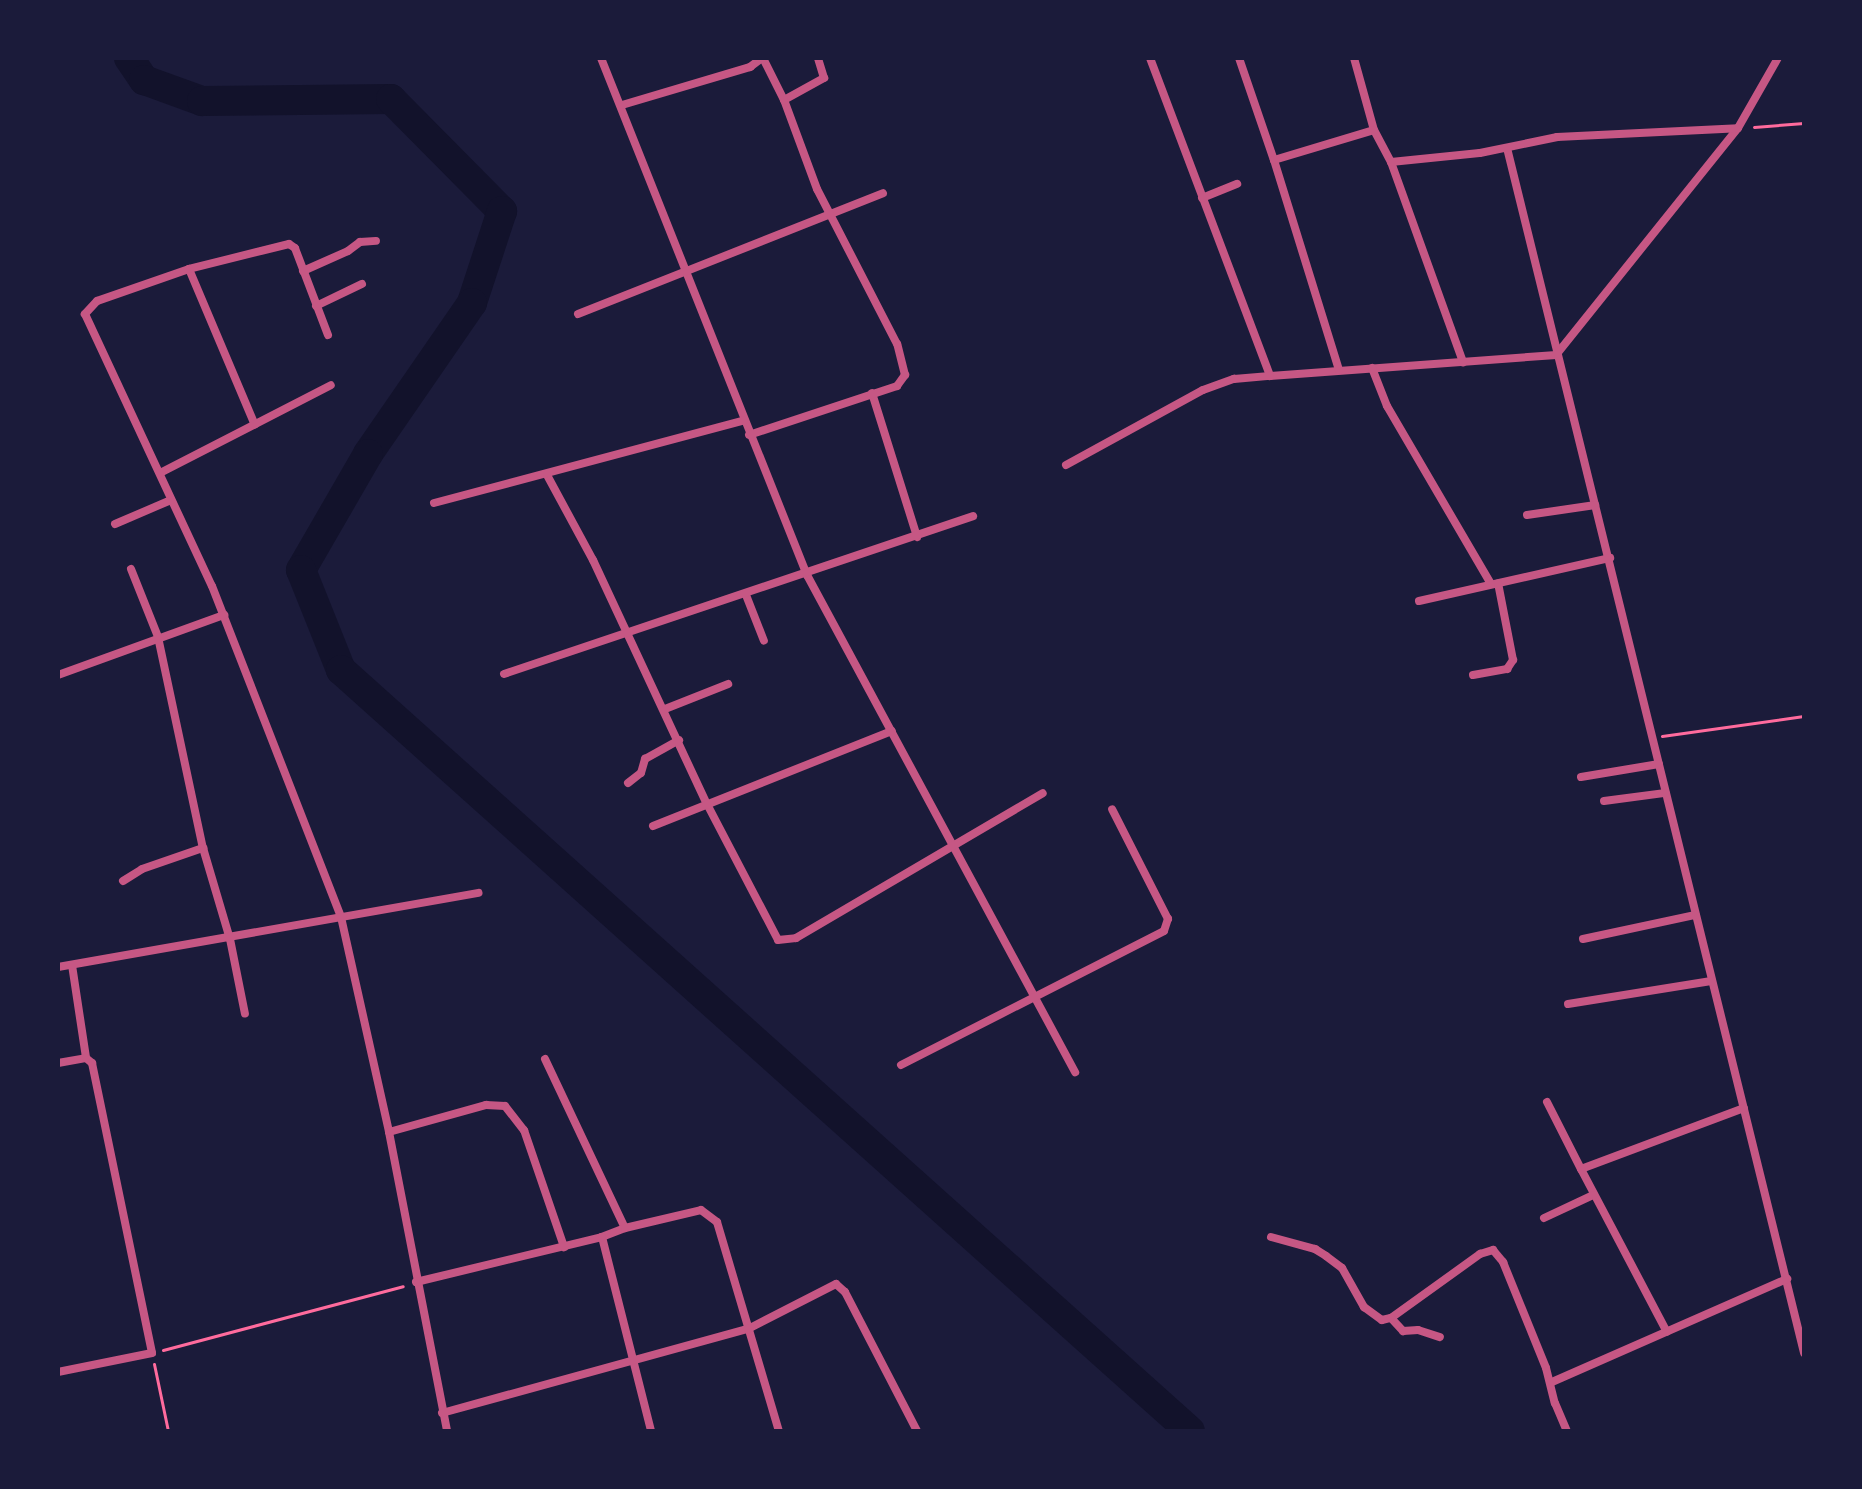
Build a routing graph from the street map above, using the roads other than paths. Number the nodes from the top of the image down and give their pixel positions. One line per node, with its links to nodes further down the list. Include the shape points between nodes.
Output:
1 (601, 58): 9 (street)
2 (762, 58): 8 (street); 9 (street, via 750,67)
3 (818, 58): 8 (street, via 824,78)
4 (1150, 58): 17 (street)
5 (1239, 58): 13 (street)
6 (1354, 58): 11 (street)
7 (1778, 58): 10 (street)
8 (784, 100): 18 (street)
9 (622, 105): 22 (street)
10 (1738, 128): 12 (street, via 1557,137); 27 (street)
11 (1374, 130): 13 (street); 14 (street)
12 (1507, 148): 14 (street); 27 (street)
13 (1274, 160): 30 (street)
14 (1391, 162): 28 (street)
15 (1237, 184): 17 (street)
16 (883, 193): 18 (street)
17 (1202, 198): 31 (street)
18 (830, 216): 22 (street); 33 (street, via 901,355 903,382)
19 (376, 241): 21 (street, via 360,242)
20 (189, 269): 21 (street, via 289,244); 35 (street); 38 (street, via 97,301 85,314)
21 (303, 271): 24 (street)
22 (686, 271): 25 (street); 34 (street)
23 (362, 284): 24 (street)
24 (316, 306): 26 (street)
25 (578, 314)
26 (328, 335)
27 (1556, 355): 28 (street); 42 (street)
28 (1463, 362): 29 (street)
29 (1372, 368): 30 (street); 50 (street, via 1387,406)
30 (1339, 370): 31 (street)
31 (1270, 376): 37 (street, via 1234,379 1203,390)
32 (331, 385): 35 (street)
33 (872, 393): 36 (street); 46 (street)
34 (743, 421): 36 (street); 39 (street)
35 (255, 425): 38 (street)
36 (749, 435): 49 (street)
37 (1066, 465)
38 (160, 473): 40 (street)
39 (547, 475): 41 (street); 54 (street)
40 (171, 500): 45 (street); 53 (street)
41 (434, 503)
42 (1595, 505): 43 (street); 47 (street)
43 (1527, 515)
44 (973, 516): 46 (street)
45 (115, 524)
46 (917, 537): 49 (street)
47 (1610, 558): 50 (street); 64 (street)
48 (131, 569): 55 (street)
49 (807, 575): 51 (street); 62 (street)
50 (1495, 584): 52 (street); 59 (street, via 1513,660 1507,669)
51 (746, 595): 54 (street); 56 (street)
52 (1419, 601)
53 (224, 615): 55 (street); 78 (street)
54 (630, 634): 57 (street); 61 (street)
55 (158, 637): 58 (street); 74 (street)
56 (764, 641)
57 (504, 674)
58 (58, 675)
59 (1473, 675)
60 (728, 684): 61 (street)
61 (665, 709): 63 (street)
62 (892, 731): 70 (street); 73 (street)
63 (679, 740): 66 (street, via 645,759 641,773); 70 (street)
64 (1659, 764): 65 (street); 68 (street)
65 (1581, 777)
66 (628, 783)
67 (1043, 793): 73 (street)
68 (1665, 793): 69 (street); 77 (street)
69 (1604, 801)
70 (707, 804): 72 (street); 73 (street, via 774,935 784,942)
71 (1112, 809): 84 (street, via 1167,924 1164,931)
72 (653, 826)
73 (954, 845): 84 (street)
74 (203, 848): 75 (street); 79 (street)
75 (123, 881)
76 (479, 893): 78 (street)
77 (1695, 915): 80 (street); 83 (street)
78 (341, 917): 79 (street); 94 (street)
79 (230, 939): 81 (street); 86 (street)
80 (1583, 939)
81 (72, 965): 82 (street); 87 (street)
82 (58, 967)
83 (1711, 981): 85 (street); 93 (street)
84 (1036, 997): 90 (street); 91 (street)
85 (1568, 1004)
86 (245, 1014)
87 (86, 1058): 89 (street); 110 (street, via 92,1063 152,1353)
88 (545, 1059): 98 (street)
89 (58, 1063)
90 (901, 1065)
91 (1075, 1072)
92 (1547, 1102): 95 (street)
93 (1744, 1108): 95 (street); 102 (street)
94 (389, 1132): 101 (street, via 486,1105 505,1106 524,1130); 103 (street)
95 (1581, 1169): 96 (street)
96 (1593, 1195): 97 (street); 106 (street)
97 (1544, 1218)
98 (625, 1228): 99 (street); 105 (street, via 688,1211 710,1213)
99 (602, 1237): 101 (street); 109 (street)
100 (1271, 1237): 104 (street, via 1315,1249 1342,1268 1364,1307 1382,1320)
101 (564, 1247): 103 (street)
102 (1787, 1279): 106 (street); 108 (street)
103 (416, 1282): 112 (street)
104 (1391, 1318): 107 (street, via 1403,1331); 111 (street, via 1493,1250 1503,1262)
105 (748, 1329): 109 (street); 115 (street); 116 (street, via 840,1286)
106 (1667, 1332): 111 (street)
107 (1440, 1337)
108 (1804, 1353)
109 (633, 1363): 112 (street); 114 (street)
110 (58, 1372)
111 (1552, 1382): 117 (street)
112 (442, 1413): 113 (street)
113 (447, 1431)
114 (651, 1431)
115 (779, 1431)
116 (917, 1431)
117 (1567, 1431)

